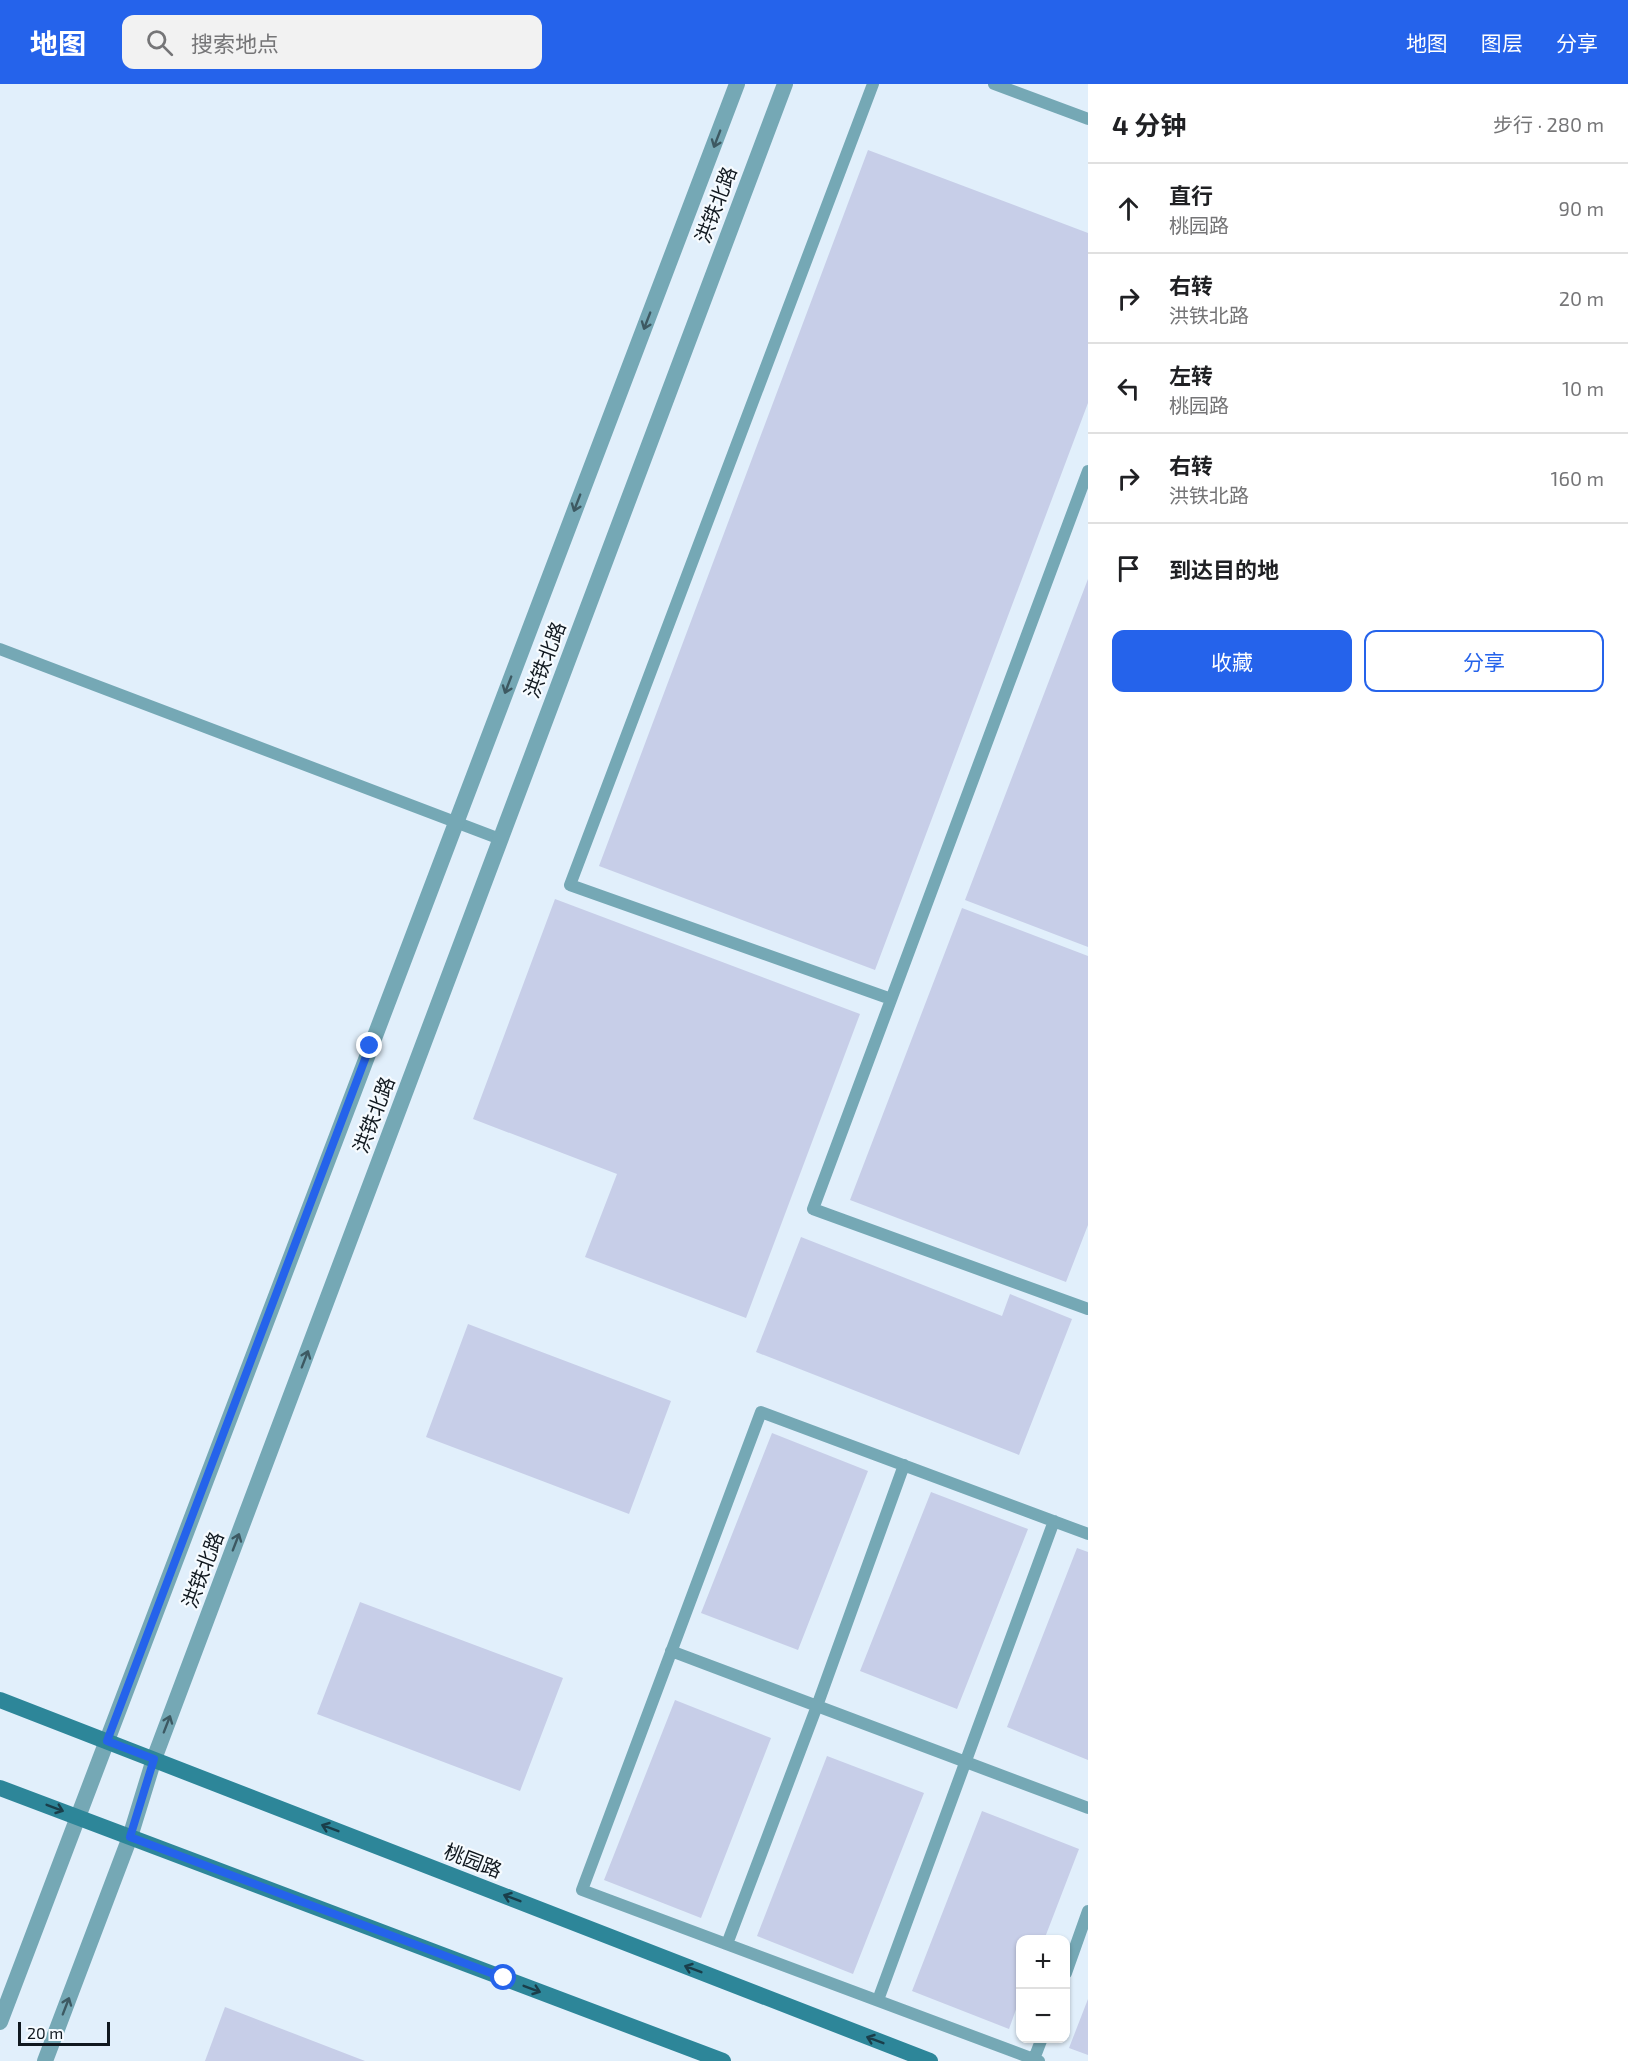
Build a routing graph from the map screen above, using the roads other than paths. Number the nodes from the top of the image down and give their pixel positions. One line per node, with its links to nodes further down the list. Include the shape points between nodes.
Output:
1 (737, 84): 8 (street, 洪铁北路, one-way to 8)
2 (784, 84): 9 (street, 洪铁北路)
3 (873, 84): 10 (lane, via 570,885)
4 (994, 84): 5 (lane)
5 (1088, 119)
6 (1088, 471): 10 (lane)
7 (0, 649): 8 (lane)
8 (455, 822): 9 (lane); 18 (street, 洪铁北路)
9 (500, 839): 19 (street, 洪铁北路, one-way to 9)
10 (891, 999): 11 (lane, via 813,1209)
11 (1088, 1309)
12 (904, 1466): 13 (lane); 15 (lane, via 761,1412); 17 (lane)
13 (1054, 1521): 14 (lane); 20 (lane)
14 (1088, 1534)
15 (671, 1651): 17 (lane); 26 (lane, via 582,1890)
16 (0, 1700): 18 (main road, 桃园路)
17 (817, 1706): 20 (lane); 26 (lane)
18 (107, 1741): 19 (main road, 桃园路); 23 (street, 洪铁北路)
19 (154, 1759): 24 (street, 洪铁北路); 34 (main road, 桃园路, one-way to 19)
20 (965, 1762): 22 (lane); 28 (lane)
21 (0, 1788): 23 (main road, one-way to 23)
22 (1088, 1808)
23 (78, 1817): 24 (main road); 29 (street, 洪铁北路)
24 (130, 1837): 32 (street, 洪铁北路, one-way to 24); 33 (main road, one-way to 33)
25 (1088, 1911): 27 (lane)
26 (727, 1944): 28 (lane)
27 (1070, 1960)
28 (878, 2000): 31 (lane)
29 (0, 2022)
30 (1041, 2043): 31 (lane)
31 (1037, 2060)
32 (45, 2061)
33 (723, 2061)
34 (930, 2061)

